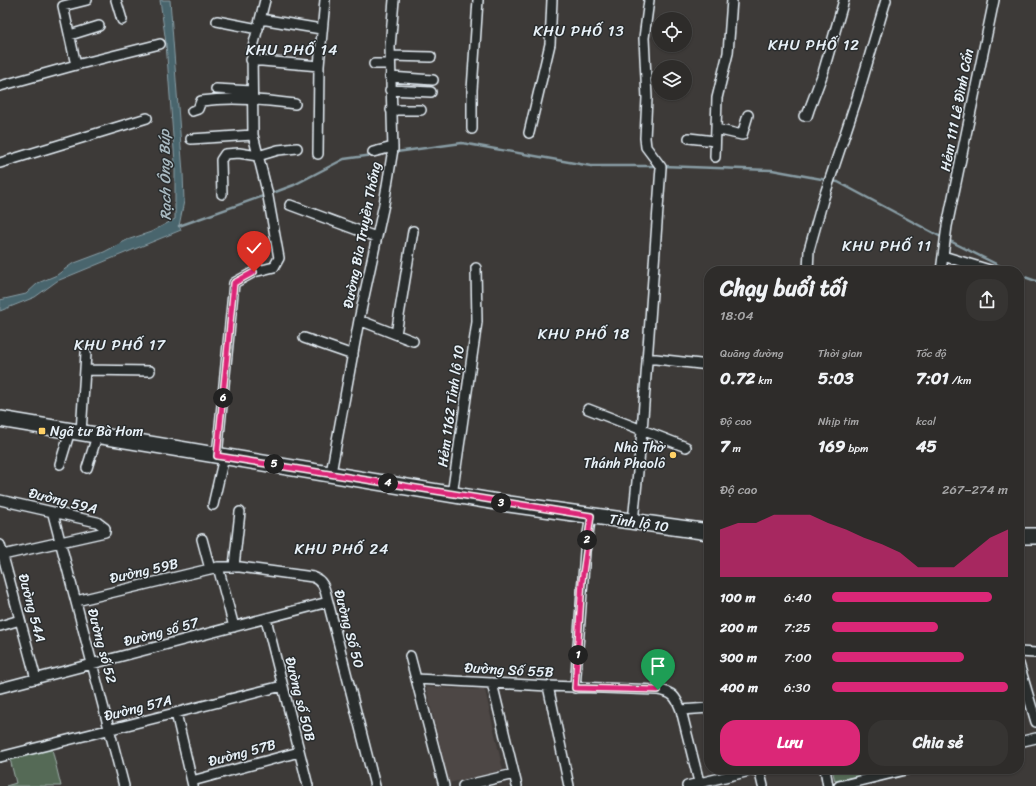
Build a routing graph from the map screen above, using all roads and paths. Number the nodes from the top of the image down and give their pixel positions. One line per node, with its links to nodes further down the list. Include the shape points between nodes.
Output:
1 (87, 0): 19 (street, via 63,6)
2 (116, 0): 14 (street)
3 (265, 0): 13 (street)
4 (325, 0): 18 (street)
5 (394, 0): 23 (street, Đường Bia Truyền Thống)
6 (478, 0): 41 (street)
7 (552, 0): 43 (street, via 550,44)
8 (649, 0): 70 (street, via 644,38 647,98 645,138 646,147 661,167)
9 (732, 0): 42 (street, via 728,53 717,98)
10 (844, 0): 39 (street, via 823,73 810,110 807,116)
11 (886, 0): 60 (street, via 823,200 809,250)
12 (994, 0): 59 (street, Hẻm 111 Lê Đình Cẩn)
13 (261, 19): 17 (street); 18 (street)
14 (122, 20)
15 (216, 21): 17 (street)
16 (99, 26): 19 (street)
17 (258, 29): 22 (street)
18 (321, 29): 26 (street)
19 (70, 35): 24 (street)
20 (160, 44): 24 (street)
21 (431, 57): 23 (street)
22 (251, 60): 26 (street); 33 (street)
23 (390, 60): 25 (street); 27 (street, Đường Bia Truyền Thống)
24 (76, 64): 29 (street)
25 (374, 64)
26 (319, 66): 51 (street)
27 (390, 77): 28 (street); 31 (street, Đường Bia Truyền Thống)
28 (433, 80)
29 (0, 86)
30 (216, 90): 33 (street)
31 (390, 90): 32 (street); 35 (street, Đường Bia Truyền Thống)
32 (431, 92)
33 (252, 95): 34 (street); 37 (street, via 201,101 198,109); 44 (street)
34 (295, 104)
35 (391, 110): 36 (street); 49 (street, Đường Bia Truyền Thống)
36 (421, 110)
37 (192, 111)
38 (748, 115): 42 (street, via 742,135)
39 (804, 116)
40 (147, 118): 54 (street)
41 (472, 129)
42 (716, 129): 47 (street)
43 (529, 133)
44 (253, 135): 45 (street); 52 (street)
45 (191, 138)
46 (689, 138): 47 (street)
47 (715, 141): 53 (street)
48 (297, 148): 52 (street)
49 (393, 148): 50 (street); 58 (street, Đường Bia Truyền Thống)
50 (373, 152)
51 (318, 154)
52 (258, 156): 55 (street, via 225,154 221,160); 80 (street, via 279,258 274,267 254,272 234,283)
53 (715, 157)
54 (0, 163)
55 (222, 194)
56 (290, 205): 58 (street)
57 (413, 231): 65 (street)
58 (376, 237): 64 (street, Đường Bia Truyền Thống)
59 (943, 251): 61 (street, Hẻm 111 Lê Đình Cẩn); 62 (street)
60 (808, 266)
61 (941, 266)
62 (980, 266)
63 (476, 268): 84 (street, Hẻm 1162 Tỉnh lộ 10, via 477,322)
64 (359, 320): 65 (street); 69 (street, Đường Bia Truyền Thống)
65 (396, 334): 67 (street)
66 (304, 338): 69 (street)
67 (412, 341)
68 (86, 354): 72 (street)
69 (353, 356): 83 (street, Đường Bia Truyền Thống)
70 (647, 358): 71 (street); 76 (street)
71 (704, 364)
72 (86, 370): 73 (street); 77 (street)
73 (150, 371)
74 (588, 409): 76 (street)
75 (0, 419): 77 (main road, Tỉnh lộ 10)
76 (642, 431): 79 (street); 90 (street)
77 (76, 432): 78 (main road, Tỉnh lộ 10); 81 (street)
78 (97, 436): 80 (main road, Tỉnh lộ 10); 82 (street)
79 (686, 447)
80 (221, 456): 83 (main road, Tỉnh lộ 10); 86 (street)
81 (60, 464)
82 (87, 468)
83 (331, 473): 84 (main road, Tỉnh lộ 10)
84 (452, 495): 89 (main road, Tỉnh lộ 10)
85 (0, 500): 88 (street, Đường 59A)
86 (213, 505)
87 (240, 512): 98 (street)
88 (53, 514): 95 (street, Đường số 52); 95 (street, Đường 59A, via 96,522 105,528 105,532)
89 (591, 516): 90 (main road, Tỉnh lộ 10); 118 (street, via 582,581)
90 (632, 522): 91 (main road, Tỉnh lộ 10)
91 (704, 531)
92 (1024, 536): 93 (main road)
93 (1036, 536)
94 (202, 539): 99 (street)
95 (61, 543): 97 (street, Đường 59A); 101 (street, Đường số 52)
96 (0, 545): 97 (street, Đường 54A)
97 (3, 554): 100 (street, Đường 54A)
98 (234, 566): 99 (street, Đường Số 50); 102 (street, Đường Số 50, via 316,578 324,585)
99 (214, 568): 101 (street, Đường 59B); 106 (street)
100 (4, 576): 104 (street, Đường 54A)
101 (76, 601): 110 (street, Đường số 52)
102 (328, 602): 103 (street, Đường số 57); 137 (street, Đường Số 50)
103 (266, 619): 106 (street, Đường số 57); 115 (street, Đường số 50B)
104 (20, 620): 105 (street); 112 (street, Đường 54A)
105 (0, 626)
106 (234, 628): 110 (street, Đường số 57)
107 (1024, 652): 108 (street)
108 (1036, 653)
109 (410, 656): 111 (street)
110 (92, 664): 112 (street, Đường số 57); 123 (street, Đường số 52)
111 (416, 678): 114 (street, Đường Số 55B); 138 (street)
112 (36, 679): 117 (street, Đường số 57)
113 (1024, 681): 122 (street)
114 (492, 683): 116 (street, Đường Số 55B); 128 (street)
115 (282, 686): 121 (street, Đường 57A); 126 (street, Đường số 50B)
116 (548, 686): 118 (street, Đường Số 55B); 141 (street)
117 (0, 688)
118 (575, 688): 120 (street, Đường Số 55B, via 658,690 672,693 678,700)
119 (704, 708): 120 (street)
120 (681, 710): 134 (street)
121 (176, 713): 123 (street, Đường 57A); 133 (street)
122 (1036, 722)
123 (109, 730): 127 (street, Đường 57A); 135 (street, Đường số 52)
124 (1036, 738): 125 (street)
125 (1024, 741)
126 (299, 752): 133 (street, Đường 57B); 136 (street, Đường số 50B)
127 (0, 757)
128 (514, 774): 139 (street); 140 (street)
129 (739, 774): 134 (street)
130 (759, 774): 143 (street)
131 (826, 774): 144 (street)
132 (888, 774): 145 (street)
133 (192, 784)
134 (700, 784): 142 (street)
135 (124, 786)
136 (308, 786)
137 (375, 786)
138 (444, 786)
139 (463, 786)
140 (517, 786)
141 (570, 786)
142 (687, 786)
143 (763, 786)
144 (828, 786)
145 (839, 786)

